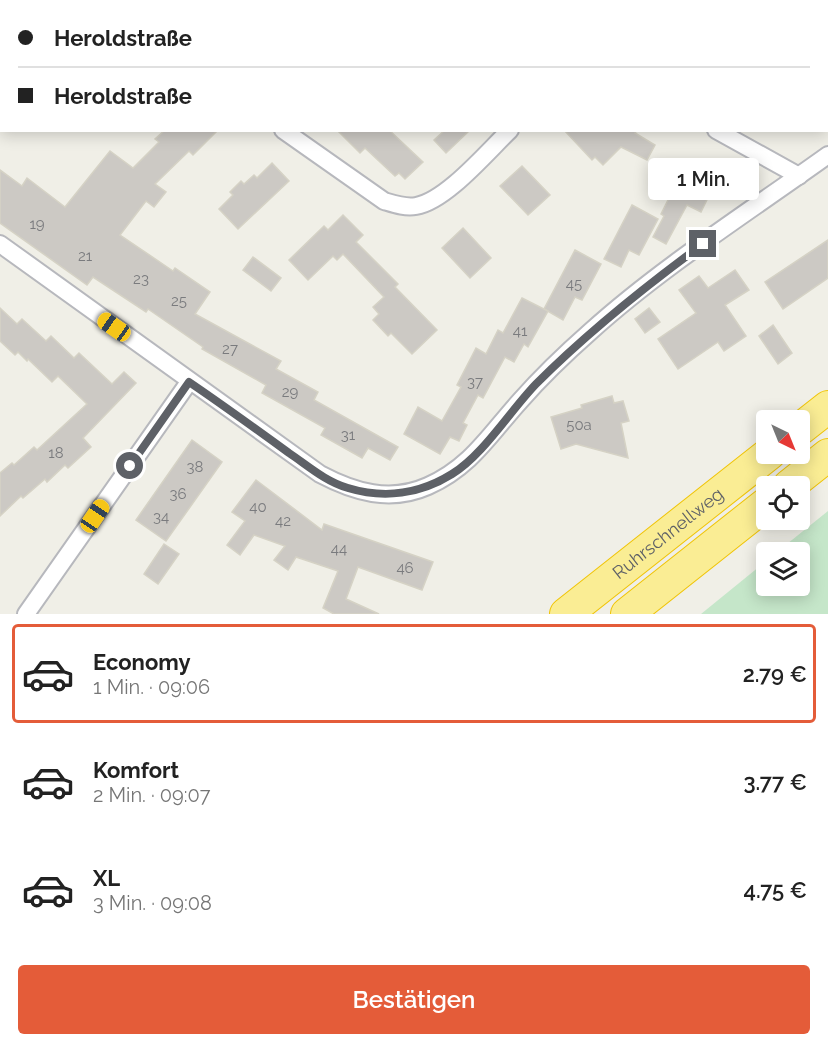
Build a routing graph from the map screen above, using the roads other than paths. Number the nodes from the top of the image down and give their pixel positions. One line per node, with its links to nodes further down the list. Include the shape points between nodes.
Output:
1 (286, 132): 2 (street, via 384,201 415,206 443,194)
2 (508, 132)
3 (720, 132): 5 (street)
4 (828, 155): 5 (street)
5 (799, 176): 7 (street, via 607,317 520,401 475,455 426,488 392,495 368,494 345,487 320,474)
6 (0, 244): 7 (street)
7 (189, 382): 14 (street)
8 (828, 407): 9 (highway)
9 (810, 421)
10 (828, 455): 12 (highway)
11 (756, 464): 15 (highway, Ruhrschnellweg)
12 (802, 476)
13 (756, 512): 16 (highway)
14 (26, 614)
15 (566, 614)
16 (627, 614)

